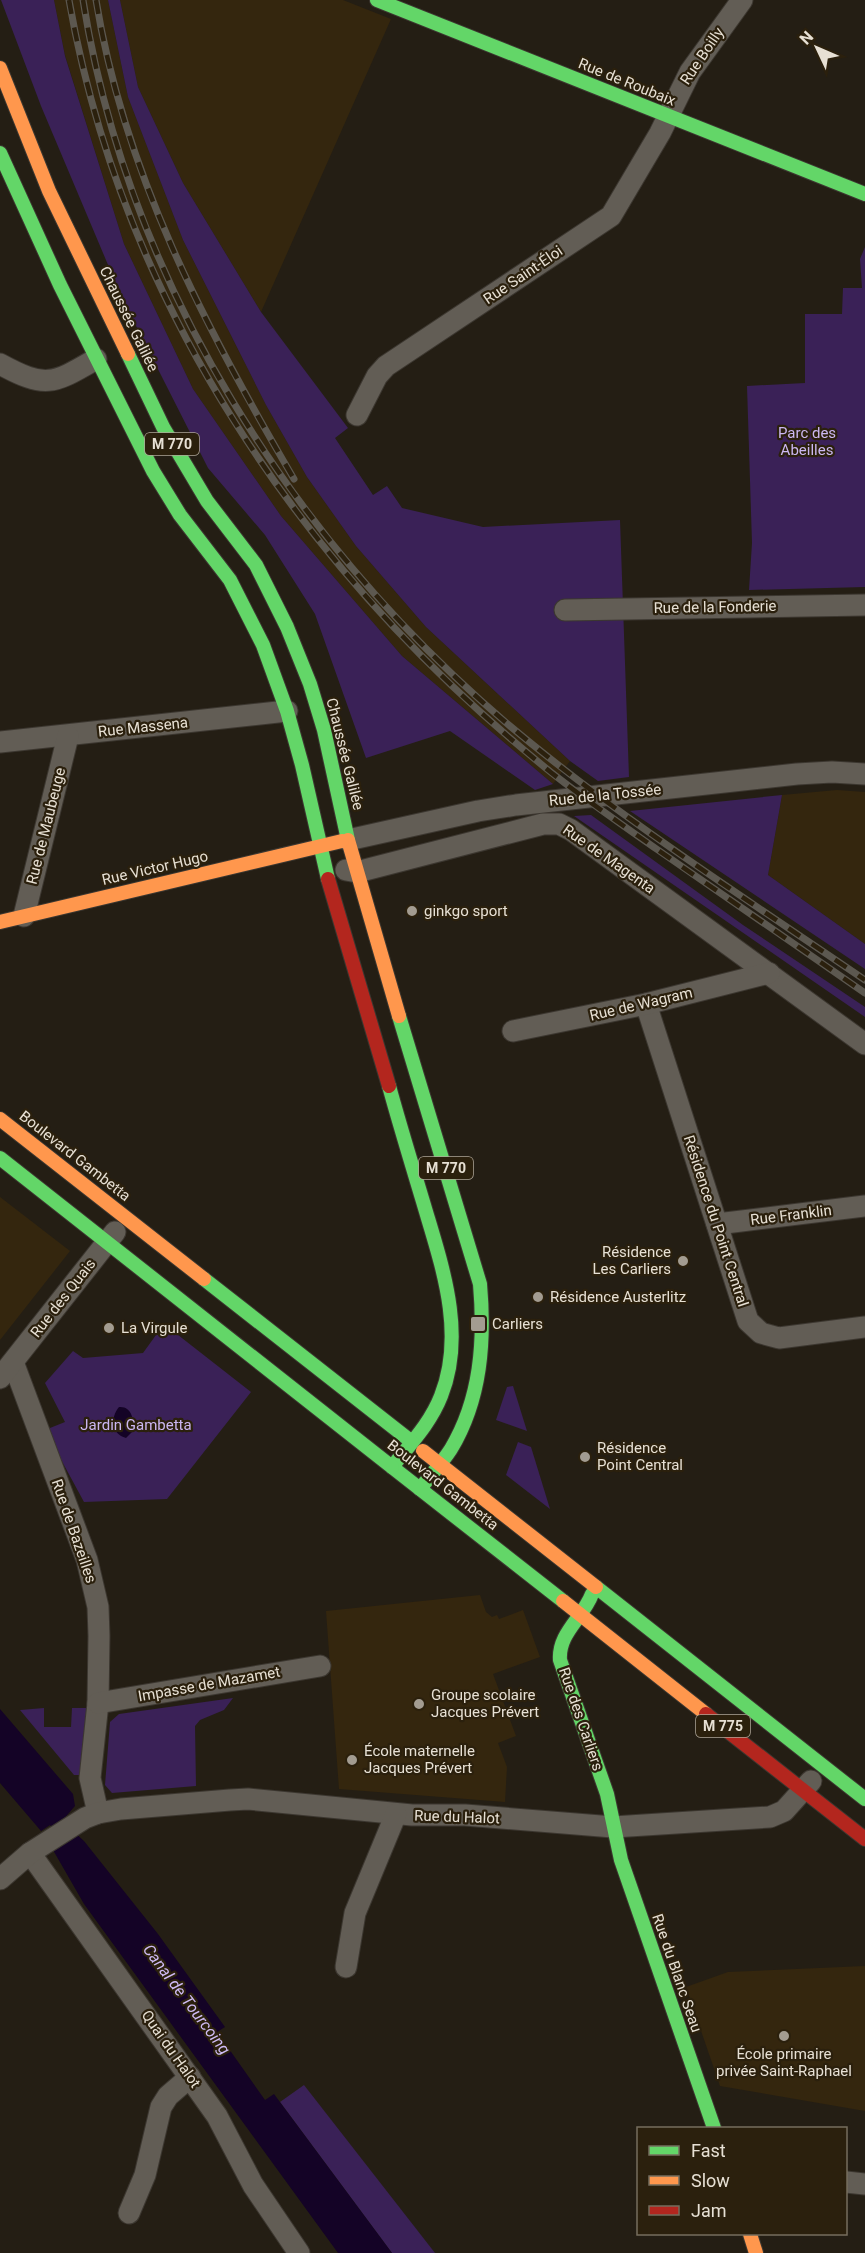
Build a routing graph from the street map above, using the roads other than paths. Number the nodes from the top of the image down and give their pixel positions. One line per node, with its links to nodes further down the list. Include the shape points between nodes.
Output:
1 (377, 0): 4 (main road, Rue de Roubaix)
2 (742, 0): 4 (street, Rue Boilly, via 690,72)
3 (0, 68): 16 (main road, Chaussée Galilée / M 770, via 58,212 163,427 207,501 256,565 287,627 324,730)
4 (669, 116): 6 (main road, Rue de Roubaix); 9 (street, Rue Saint-Éloi, via 611,216 386,366 377,375)
5 (0, 153): 7 (main road, M 770)
6 (865, 194)
7 (96, 359): 8 (street, via 63,377 42,382); 12 (main road, M 770, via 167,495 240,598 263,645)
8 (0, 364)
9 (357, 415)
10 (865, 604): 11 (street, Rue de la Fonderie)
11 (566, 610)
12 (287, 711): 13 (street, Rue Massena); 17 (main road, M 770)
13 (68, 736): 14 (street, Rue Massena); 19 (street, Rue de Maubeuge)
14 (0, 742)
15 (865, 774): 16 (street, Rue de la Tossée, via 797,774 516,805)
16 (348, 840): 17 (main road, Rue Victor Hugo); 18 (main road, Chaussée Galilée / M 770)
17 (319, 847): 18 (street, via 340,868); 19 (main road, Rue Victor Hugo); 34 (main road, M 770, via 450,1297 452,1344 445,1382 434,1413)
18 (357, 872): 21 (street, Rue de Magenta, via 543,824 559,824); 35 (main road, Chaussée Galilée / M 770, via 480,1284 483,1326 477,1378 459,1433)
19 (24, 916): 20 (main road, Rue Victor Hugo)
20 (0, 922)
21 (769, 973): 22 (street, Rue de Wagram); 24 (street, Rue de Magenta)
22 (646, 1004): 23 (street, Rue de Wagram); 29 (street, Résidence du Point Central)
23 (513, 1031)
24 (865, 1044)
25 (0, 1119): 28 (main road, Boulevard Gambetta / M 775)
26 (0, 1158): 30 (main road, Boulevard Gambetta / M 775)
27 (865, 1206): 29 (street, Rue Franklin)
28 (127, 1217): 30 (street, Rue des Quais); 34 (main road, Boulevard Gambetta / M 775)
29 (717, 1224): 31 (street, Résidence du Point Central, via 748,1321 761,1333 779,1338)
30 (107, 1242): 32 (street, Rue des Quais); 36 (main road, Boulevard Gambetta / M 775)
31 (865, 1327)
32 (13, 1362): 33 (street, Rue des Quais); 41 (street, Rue de Bazeilles, via 94,1585 99,1636)
33 (0, 1378)
34 (412, 1442): 35 (main road, Boulevard Gambetta / M 775); 36 (main road, M 770)
35 (440, 1464): 37 (main road, Chaussée Galilée / M 770); 38 (main road, Boulevard Gambetta / M 775)
36 (392, 1467): 37 (main road, Boulevard Gambetta / M 775)
37 (420, 1489): 39 (main road, Boulevard Gambetta / M 775)
38 (593, 1585): 39 (main road, Rue des Carliers, via 589,1603); 42 (main road, Boulevard Gambetta / M 775)
39 (581, 1614): 43 (main road, Boulevard Gambetta / M 775); 47 (main road, Rue des Carliers, via 562,1640 559,1654 607,1794)
40 (320, 1666): 41 (street, Impasse de Mazamet)
41 (98, 1703): 45 (street, Rue de Bazeilles, via 90,1779)
42 (824, 1766): 43 (street, Rue du Halot); 44 (main road, Boulevard Gambetta / M 775)
43 (804, 1790): 47 (street, Rue du Halot, via 784,1810 770,1817); 48 (main road, Boulevard Gambetta / M 775)
44 (865, 1799)
45 (98, 1813): 46 (street, Rue du Halot, via 248,1799); 49 (street, Rue du Halot)
46 (396, 1814): 47 (street, Rue du Halot, via 465,1815); 51 (street, via 355,1913)
47 (613, 1827): 53 (main road, Rue du Blanc Seau)
48 (865, 1839)
49 (30, 1853): 50 (street); 52 (street, Quai du Halot)
50 (0, 1879)
51 (346, 1967)
52 (190, 2077): 56 (street, via 161,2106 145,2175); 58 (street, Quai du Halot, via 218,2116 253,2185)
53 (714, 2127)
54 (847, 2182): 55 (street)
55 (865, 2184)
56 (129, 2213)
57 (750, 2235): 59 (main road)
58 (298, 2253)
59 (756, 2253)

